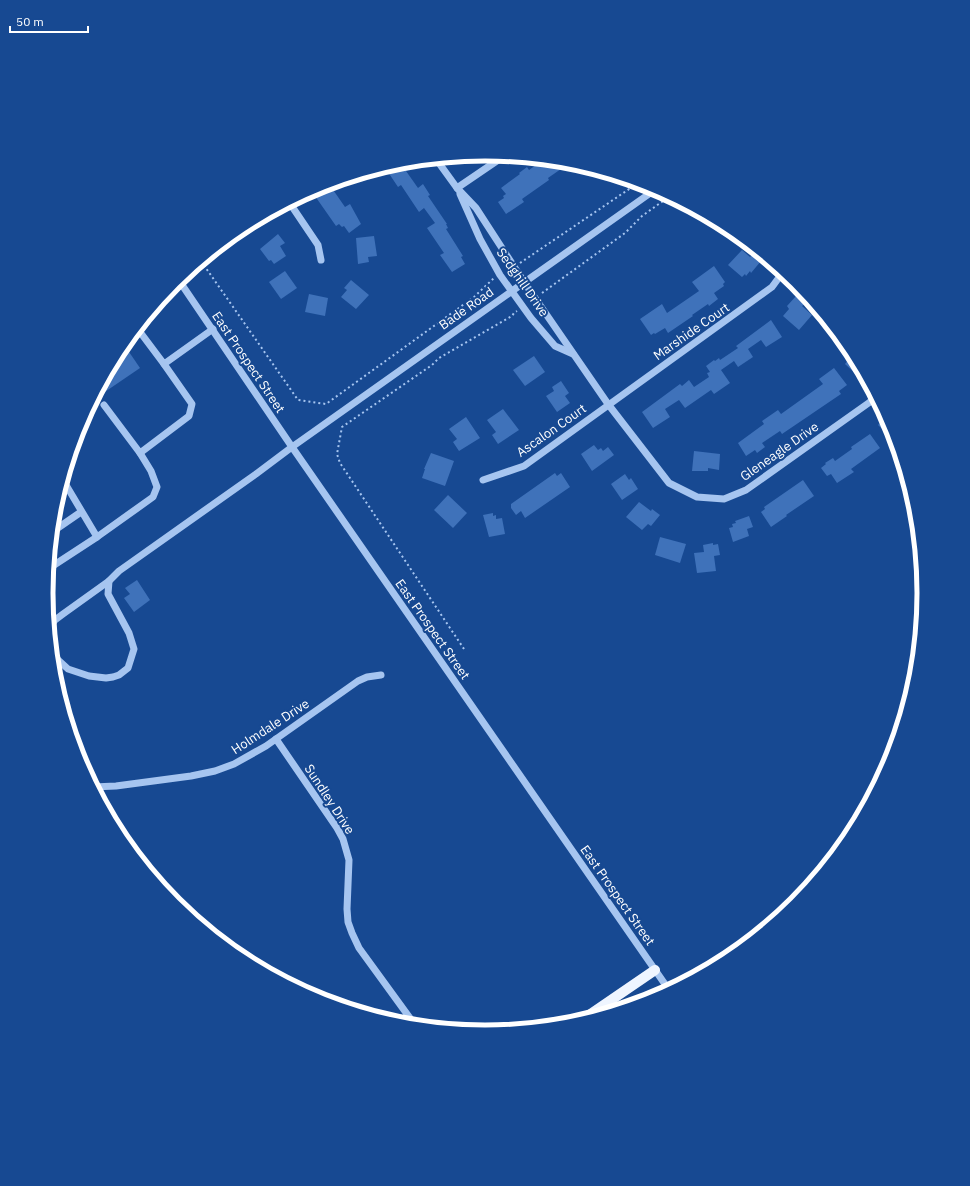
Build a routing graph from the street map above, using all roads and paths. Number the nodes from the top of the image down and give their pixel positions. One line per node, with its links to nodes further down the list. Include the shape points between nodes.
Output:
1 (496, 161): 4 (street)
2 (440, 164): 4 (street, Sedghill Drive)
3 (632, 187): 9 (path)
4 (457, 188): 13 (street, Sedghill Drive, via 476,208); 15 (street, Sedghill Drive, via 495,268)
5 (649, 194): 13 (street, Bade Road)
6 (664, 200): 16 (path, via 642,216 625,233)
7 (292, 207): 8 (street, via 318,245)
8 (321, 260)
9 (522, 261)
10 (204, 265): 12 (path, via 298,400 326,404 474,297)
11 (779, 277): 23 (street, Marshide Court, via 772,287)
12 (493, 279)
13 (524, 282): 15 (street, Bade Road); 20 (street, Sedghill Drive)
14 (183, 285): 18 (street, East Prospect Street)
15 (511, 291): 20 (street, Sedghill Drive, via 555,346); 25 (street, Bade Road)
16 (544, 292)
17 (514, 313): 35 (path, via 460,348 439,358 342,427 338,454 340,463)
18 (213, 329): 21 (street); 25 (street, East Prospect Street)
19 (140, 332): 21 (street)
20 (574, 354): 23 (street, Sedghill Drive)
21 (164, 364): 26 (street, via 192,404 189,416)
22 (871, 400): 23 (street, Gleneagle Drive, via 746,490 724,499 697,496 669,483)
23 (608, 404): 27 (street, Ascalon Court, via 524,466)
24 (104, 405): 26 (street)
25 (292, 447): 33 (street, Bade Road, via 119,571); 40 (street, East Prospect Street)
26 (140, 453): 31 (street, via 157,487 153,497)
27 (483, 480)
28 (67, 486): 29 (street)
29 (81, 512): 30 (street); 31 (street)
30 (58, 528)
31 (97, 537): 32 (street)
32 (54, 565)
33 (109, 581): 34 (street, Bade Road); 36 (street, via 108,594 129,633 134,649 128,668 119,675 106,678 68,669)
34 (54, 622)
35 (464, 648)
36 (59, 660)
37 (381, 675): 38 (street, Holmdale Drive, via 367,677 358,682)
38 (276, 739): 39 (street, Holmdale Drive, via 244,760 215,771 116,786); 43 (street, Sundley Drive, via 343,839 349,860 347,909 352,933 359,948)
39 (99, 786)
40 (655, 970): 41 (street, East Prospect Street); 42 (main road)
41 (665, 985)
42 (596, 1010)
43 (410, 1018)

